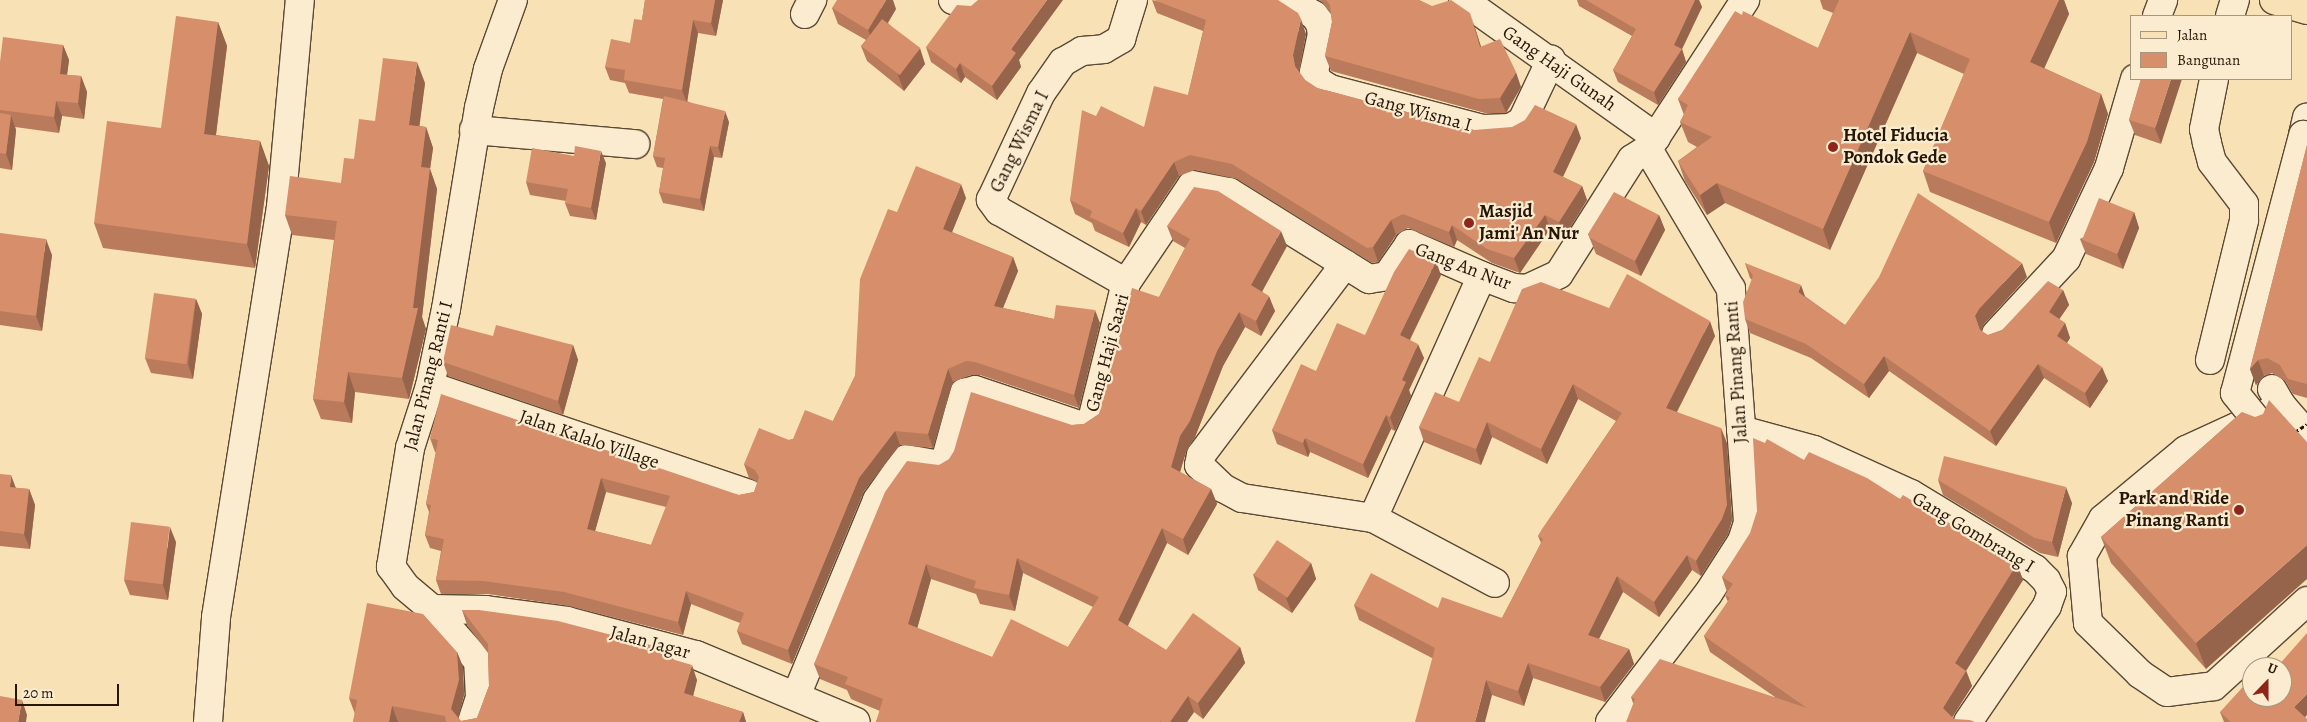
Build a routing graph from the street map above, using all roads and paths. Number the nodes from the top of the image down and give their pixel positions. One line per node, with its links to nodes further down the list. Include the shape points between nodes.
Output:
1 (300, 0): 39 (street, via 281,207 216,617)
2 (513, 0): 19 (street, Jalan Pinang Ranti I, via 488,69)
3 (953, 0): 4 (street, via 971,4)
4 (974, 0)
5 (1134, 0): 25 (street, Gang Wisma I, via 1120,39 1104,49 1082,50 1063,62 1041,93 991,200 999,211)
6 (1288, 0): 15 (street, Gang Wisma I, via 1314,15 1320,23 1322,34 1314,73 1319,82 1330,89 1482,129 1510,128 1522,121)
7 (1463, 0): 15 (street, Gang Haji Gunah)
8 (1745, 0): 20 (street)
9 (2164, 0): 13 (street)
10 (2235, 0): 14 (street)
11 (2274, 0): 12 (main road)
12 (2307, 10)
13 (2157, 15)
14 (2230, 15)
15 (1551, 60): 20 (street, Gang Haji Gunah)
16 (2135, 80): 26 (street, via 2109,168 2066,259)
17 (2214, 80): 27 (street, via 2204,129 2207,143 2212,162 2244,204 2244,220)
18 (2305, 126): 30 (street, bridge, via 2235,393)
19 (474, 130): 21 (street); 28 (street, Jalan Pinang Ranti I, via 446,310)
20 (1652, 143): 24 (street, Gang An Nur, via 1632,159 1559,274 1527,289 1514,288); 31 (street, Jalan Pinang Ranti, via 1731,289)
21 (635, 144)
22 (1192, 185): 23 (street, Gang An Nur, via 1229,192); 25 (street, Gang Haji Saari)
23 (1345, 264): 24 (street, Gang An Nur, via 1369,279 1380,279 1387,276 1409,244); 34 (street, via 1201,455 1199,465 1218,484 1242,498)
24 (1482, 276): 34 (street)
25 (1126, 283): 38 (street, Gang Haji Saari, via 1094,415 1088,424 1082,426 1049,418 969,390 961,398 945,462 940,464 910,458 902,461 863,529 845,582)
26 (1996, 334)
27 (2210, 360)
28 (430, 386): 33 (street, Jalan Kalalo Village); 37 (street, Jalan Pinang Ranti I, via 410,448 391,567 405,586)
29 (2307, 424): 32 (path, bridge)
30 (2263, 428)
31 (1741, 430): 42 (street, Jalan Pinang Ranti, via 1748,522 1742,541 1708,594); 43 (street, Gang Gombrang I, via 1814,450 1911,494 2035,569 2046,580 2052,592 2047,606)
32 (2298, 436): 36 (street, via 2277,398 2186,450 2103,519 2082,556 2088,623 2140,674 2167,692 2214,686)
33 (749, 494)
34 (1373, 518): 35 (street)
35 (1495, 583)
36 (2307, 601)
37 (432, 609): 38 (street, Jalan Jagar, via 486,610 567,621 696,655); 40 (street, Jalan Pinang Ranti I, via 478,661 480,697)
38 (796, 696): 41 (street, Jalan Jagar)
39 (208, 722)
40 (472, 722)
41 (856, 722)
42 (1612, 722)
43 (1968, 722)

